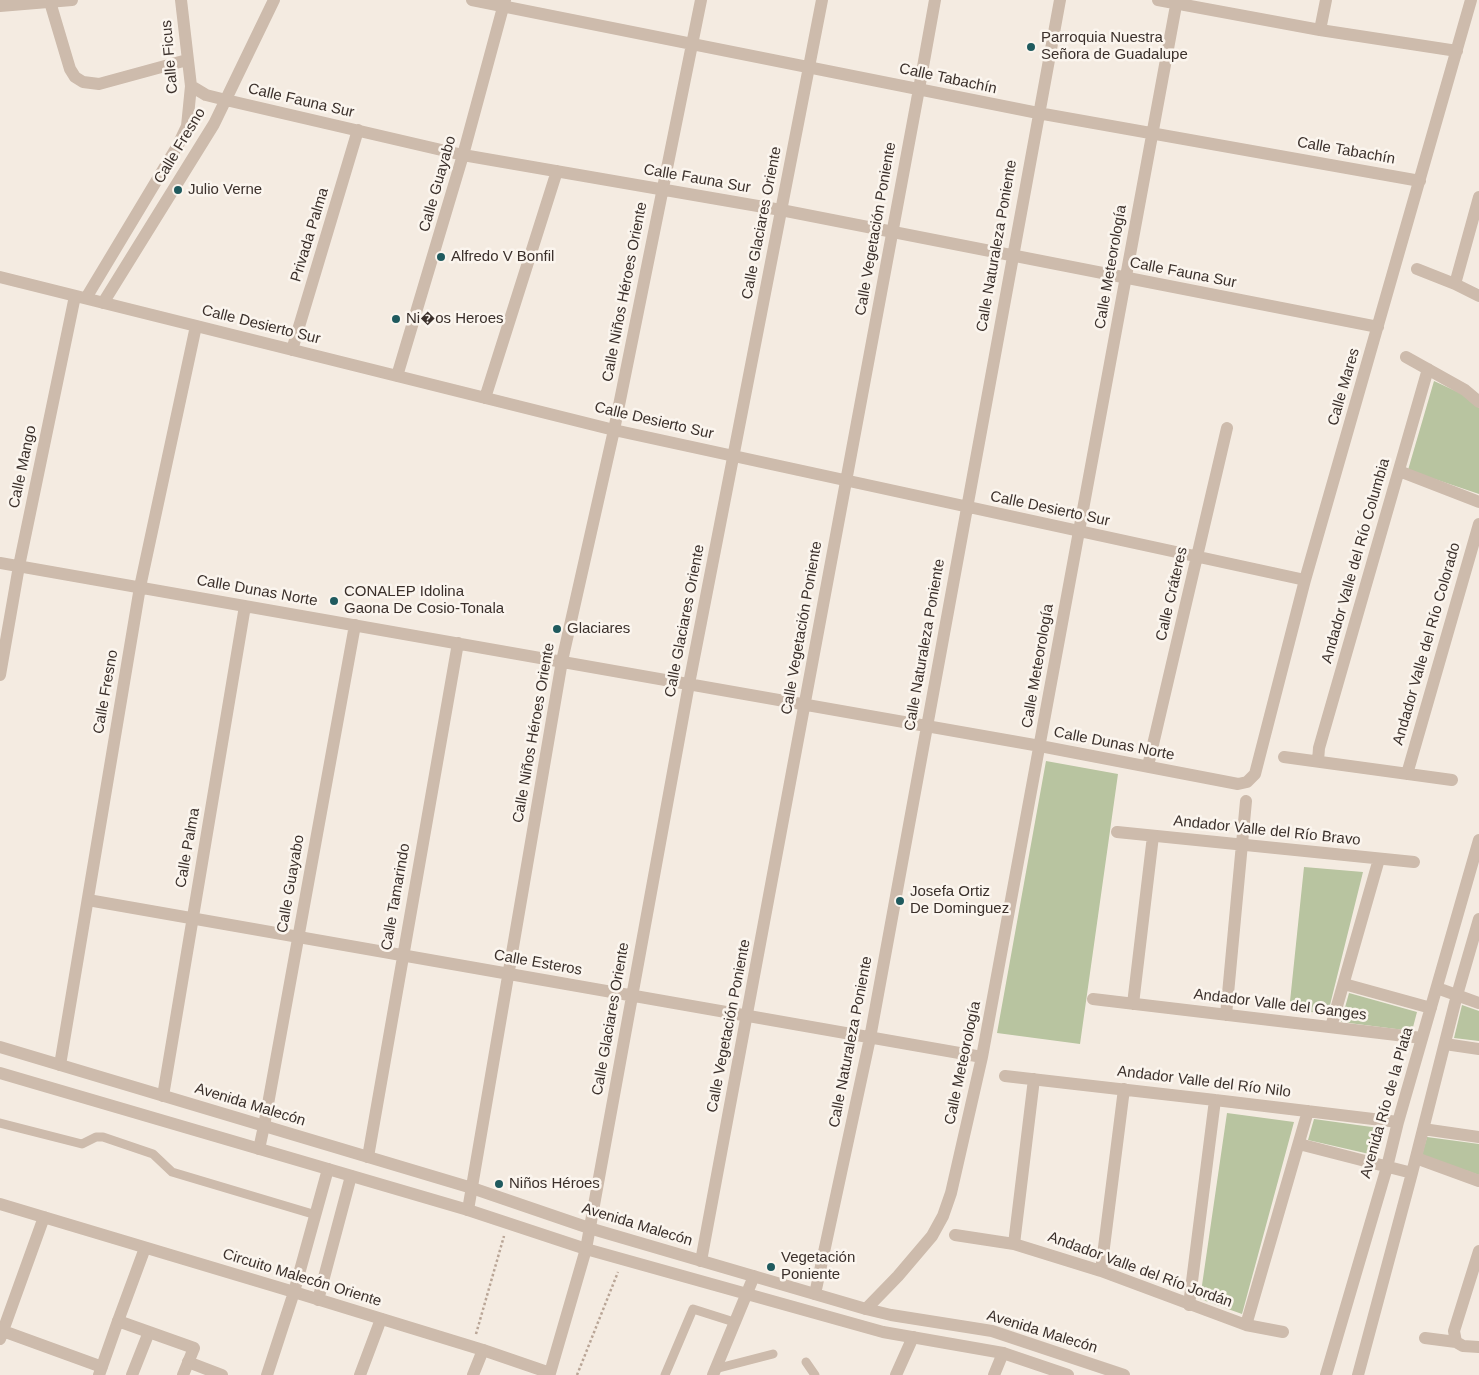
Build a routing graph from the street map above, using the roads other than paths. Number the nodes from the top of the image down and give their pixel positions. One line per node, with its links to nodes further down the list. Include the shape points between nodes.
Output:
1 (72, 0): 12 (street)
2 (181, 0): 19 (street, Calle Ficus)
3 (274, 0): 23 (street, Calle Fresno)
4 (472, 0): 14 (street, Calle Tabachín)
5 (700, 0): 17 (street, Calle Niños Héroes Oriente)
6 (822, 0): 20 (street, Calle Glaciares Oriente)
7 (935, 0): 22 (street, Calle Vegetación Poniente)
8 (1060, 0): 25 (street, Calle Naturaleza Poniente)
9 (1158, 0): 13 (street)
10 (1326, 0): 16 (street)
11 (1471, 0): 18 (street, Calle Mares)
12 (50, 2): 15 (street); 19 (street, via 70,69 83,82 99,84)
13 (1177, 2): 16 (street); 27 (street, Calle Meteorología)
14 (504, 3): 17 (street, Calle Tabachín); 28 (street, Calle Guayabo)
15 (0, 6)
16 (1320, 30): 18 (street)
17 (692, 44): 20 (street, Calle Tabachín); 31 (street, Calle Niños Héroes Oriente)
18 (1457, 51): 30 (street, Calle Mares)
19 (187, 60): 21 (street, Calle Ficus)
20 (809, 67): 22 (street, Calle Tabachín); 33 (street, Calle Glaciares Oriente)
21 (190, 86): 23 (street, Calle Fauna Sur, via 206,95); 24 (street, Calle Ficus)
22 (918, 89): 25 (street, Calle Tabachín); 34 (street, Calle Vegetación Poniente)
23 (226, 100): 26 (street, Calle Fauna Sur); 42 (street, Calle Fresno)
24 (189, 112): 41 (street, Calle Fresno, via 187,126 178,145)
25 (1038, 113): 27 (street, Calle Tabachín); 35 (street, Calle Naturaleza Poniente)
26 (358, 130): 28 (street, Calle Fauna Sur); 45 (street, Privada Palma)
27 (1152, 134): 30 (street, Calle Tabachín); 38 (street, Calle Meteorología)
28 (464, 155): 29 (street, Calle Fauna Sur); 48 (street, Calle Guayabo)
29 (556, 171): 31 (street, Calle Fauna Sur); 49 (street)
30 (1420, 180): 44 (street, Calle Mares)
31 (662, 190): 33 (street, Calle Fauna Sur); 52 (street, Calle Niños Héroes Oriente)
32 (1479, 197): 39 (street)
33 (781, 210): 34 (street, Calle Fauna Sur); 53 (street, Calle Glaciares Oriente)
34 (892, 232): 35 (street, Calle Fauna Sur); 55 (street, Calle Vegetación Poniente)
35 (1012, 256): 38 (street, Calle Fauna Sur); 57 (street, Calle Naturaleza Poniente)
36 (1417, 269): 39 (street)
37 (0, 277): 41 (street, Calle Desierto Sur)
38 (1126, 278): 44 (street, Calle Fauna Sur); 59 (street, Calle Meteorología)
39 (1455, 284): 40 (street)
40 (1479, 296)
41 (81, 297): 42 (street, Calle Desierto Sur); 62 (street, Calle Mango)
42 (103, 303): 43 (street, Calle Desierto Sur)
43 (196, 326): 45 (street, Calle Desierto Sur); 64 (street, Calle Fresno)
44 (1378, 327): 63 (street, Calle Mares)
45 (292, 350): 48 (street, Calle Desierto Sur)
46 (1406, 357): 47 (street)
47 (1428, 369): 50 (street); 54 (street, Andador Valle del Río Columbia)
48 (397, 376): 49 (street, Calle Desierto Sur)
49 (485, 398): 52 (street, Calle Desierto Sur)
50 (1479, 402)
51 (1227, 428): 60 (street, Calle Cráteres)
52 (614, 430): 53 (street, Calle Desierto Sur); 68 (street, Calle Niños Héroes Oriente)
53 (733, 456): 55 (street, Calle Desierto Sur); 70 (street, Calle Glaciares Oriente)
54 (1399, 472): 56 (street); 75 (street, Andador Valle del Río Columbia, via 1319,748)
55 (846, 481): 57 (street, Calle Desierto Sur); 71 (street, Calle Vegetación Poniente)
56 (1479, 502)
57 (966, 507): 59 (street, Calle Desierto Sur); 72 (street, Calle Naturaleza Poniente)
58 (1479, 524): 77 (street, Andador Valle del Río Colorado)
59 (1079, 532): 60 (street, Calle Desierto Sur); 73 (street, Calle Meteorología)
60 (1198, 558): 63 (street, Calle Desierto Sur); 76 (street, Calle Cráteres)
61 (0, 563): 62 (street, Calle Dunas Norte)
62 (20, 566): 64 (street, Calle Dunas Norte); 69 (street, Calle Mango)
63 (1305, 580): 79 (street, Calle Mares, via 1255,774)
64 (140, 587): 65 (street, Calle Dunas Norte); 87 (street, Calle Fresno)
65 (246, 606): 66 (street, Calle Dunas Norte); 88 (street, Calle Palma)
66 (355, 625): 67 (street, Calle Dunas Norte); 90 (street, Calle Guayabo)
67 (458, 643): 68 (street, Calle Dunas Norte); 91 (street, Calle Tamarindo)
68 (562, 662): 70 (street, Calle Dunas Norte); 92 (street, Calle Niños Héroes Oriente)
69 (0, 676)
70 (689, 684): 71 (street, Calle Dunas Norte); 96 (street, Calle Glaciares Oriente)
71 (805, 705): 72 (street, Calle Dunas Norte); 102 (street, Calle Vegetación Poniente)
72 (926, 726): 73 (street, Calle Dunas Norte); 104 (street, Calle Naturaleza Poniente)
73 (1040, 746): 76 (street, Calle Dunas Norte); 109 (street, Calle Meteorología)
74 (1284, 757): 75 (street)
75 (1318, 761): 77 (street)
76 (1148, 766): 79 (street, Calle Dunas Norte, via 1238,784)
77 (1407, 774): 78 (street)
78 (1452, 780)
79 (1247, 782)
80 (1246, 801): 84 (street)
81 (1117, 832): 82 (street, Andador Valle del Río Bravo)
82 (1153, 836): 84 (street, Andador Valle del Río Bravo); 99 (street)
83 (1479, 840): 94 (street, Avenida Río de la Plata)
84 (1242, 845): 85 (street, Andador Valle del Río Bravo); 101 (street)
85 (1379, 858): 86 (street, Andador Valle del Río Bravo); 93 (street)
86 (1414, 862)
87 (88, 900): 88 (street, Calle Esteros); 110 (street, Calle Fresno)
88 (193, 918): 90 (street, Calle Esteros); 115 (street, Calle Palma)
89 (1479, 919): 95 (street)
90 (298, 937): 91 (street, Calle Esteros); 120 (street, Calle Guayabo)
91 (402, 955): 92 (street, Calle Esteros); 125 (street, Calle Tamarindo)
92 (509, 974): 96 (street, Calle Esteros); 132 (street, Calle Niños Héroes Oriente)
93 (1344, 984): 100 (street); 103 (street)
94 (1437, 988): 95 (street); 100 (street, Avenida Río de la Plata)
95 (1457, 995): 98 (street); 106 (street)
96 (632, 996): 102 (street, Calle Esteros); 137 (street, Calle Glaciares Oriente)
97 (1093, 999): 99 (street, Andador Valle del Ganges)
98 (1479, 1003)
99 (1133, 1004): 101 (street, Andador Valle del Ganges)
100 (1431, 1008): 105 (street, Avenida Río de la Plata)
101 (1226, 1015): 103 (street, Andador Valle del Ganges)
102 (747, 1016): 104 (street, Calle Esteros); 143 (street, Calle Vegetación Poniente)
103 (1332, 1027): 105 (street, Andador Valle del Ganges)
104 (870, 1038): 109 (street, Calle Esteros); 148 (street, Calle Naturaleza Poniente)
105 (1422, 1038): 118 (street, Avenida Río de la Plata)
106 (1445, 1044): 108 (street); 121 (street)
107 (0, 1047): 110 (street, Avenida Malecón)
108 (1479, 1048)
109 (982, 1057): 151 (street, Calle Meteorología, via 943,1216 932,1236)
110 (60, 1065): 115 (street, Avenida Malecón)
111 (0, 1073): 124 (street)
112 (1005, 1076): 113 (street, Andador Valle del Río Nilo)
113 (1034, 1079): 114 (street, Andador Valle del Río Nilo); 139 (street)
114 (1124, 1089): 116 (street, Andador Valle del Río Nilo); 144 (street)
115 (163, 1096): 120 (street, Avenida Malecón)
116 (1215, 1100): 117 (street, Andador Valle del Río Nilo); 150 (street)
117 (1308, 1111): 118 (street, Andador Valle del Río Nilo); 123 (street)
118 (1398, 1122): 127 (street, Avenida Río de la Plata)
119 (0, 1123): 135 (lane, via 82,1144 103,1137 156,1156 172,1172)
120 (264, 1126): 124 (street, Calle Guayabo); 125 (street, Avenida Malecón)
121 (1423, 1129): 122 (street); 126 (street)
122 (1479, 1138)
123 (1299, 1144): 127 (street); 155 (street)
124 (259, 1148): 128 (street)
125 (368, 1157): 132 (street, Avenida Malecón)
126 (1416, 1158): 129 (street); 131 (street)
127 (1387, 1166): 129 (street); 183 (street, Avenida Río de la Plata)
128 (328, 1169): 130 (street); 135 (street)
129 (1412, 1174): 184 (street)
130 (351, 1176): 134 (street); 149 (street)
131 (1479, 1181)
132 (472, 1188): 134 (street, Calle Niños Héroes Oriente); 137 (street, Avenida Malecón)
133 (0, 1204): 136 (street, Circuito Malecón Oriente)
134 (468, 1210): 141 (street)
135 (316, 1215): 146 (street)
136 (44, 1217): 140 (street, Circuito Malecón Oriente); 158 (street)
137 (589, 1228): 141 (street, Calle Glaciares Oriente); 143 (street, Avenida Malecón)
138 (955, 1235): 139 (street, Andador Valle del Río Jordán)
139 (1014, 1244): 144 (street, Andador Valle del Río Jordán)
140 (145, 1248): 146 (street, Circuito Malecón Oriente); 153 (street)
141 (586, 1249): 147 (street); 170 (street, Calle Glaciares Oriente)
142 (1479, 1251): 161 (street, via 1454,1331)
143 (701, 1261): 145 (street, Avenida Malecón)
144 (1101, 1271): 150 (street, Andador Valle del Río Jordán)
145 (754, 1276): 147 (street); 148 (street, Avenida Malecón)
146 (294, 1292): 149 (street, Circuito Malecón Oriente); 174 (street)
147 (746, 1294): 154 (street); 159 (street, via 884,1332)
148 (815, 1294): 151 (street, Avenida Malecón)
149 (318, 1300): 152 (street, Circuito Malecón Oriente)
150 (1189, 1304): 155 (street, Andador Valle del Río Jordán)
151 (866, 1309): 182 (street, Avenida Malecón, via 992,1331)
152 (381, 1319): 163 (street, Circuito Malecón Oriente); 175 (street)
153 (118, 1321): 156 (street); 168 (street)
154 (734, 1322): 169 (street); 177 (lane, via 693,1309)
155 (1246, 1325): 157 (street, Andador Valle del Río Jordán)
156 (149, 1332): 166 (street, via 194,1348); 171 (street)
157 (1283, 1332)
158 (1, 1335): 168 (street)
159 (914, 1337): 164 (street); 179 (street)
160 (1425, 1338): 161 (street)
161 (1456, 1342): 162 (street)
162 (1479, 1347)
163 (478, 1349): 170 (street, Circuito Malecón Oriente); 176 (street)
164 (1003, 1353): 180 (street); 181 (street)
165 (773, 1354): 169 (lane)
166 (188, 1362): 172 (street); 173 (street)
167 (806, 1362): 178 (lane)
168 (100, 1371)
169 (714, 1372)
170 (551, 1374)
171 (132, 1375)
172 (183, 1375)
173 (222, 1375)
174 (267, 1375)
175 (360, 1375)
176 (473, 1375)
177 (666, 1375)
178 (815, 1375)
179 (896, 1375)
180 (994, 1375)
181 (1068, 1375)
182 (1124, 1375)
183 (1326, 1375)
184 (1358, 1375)

